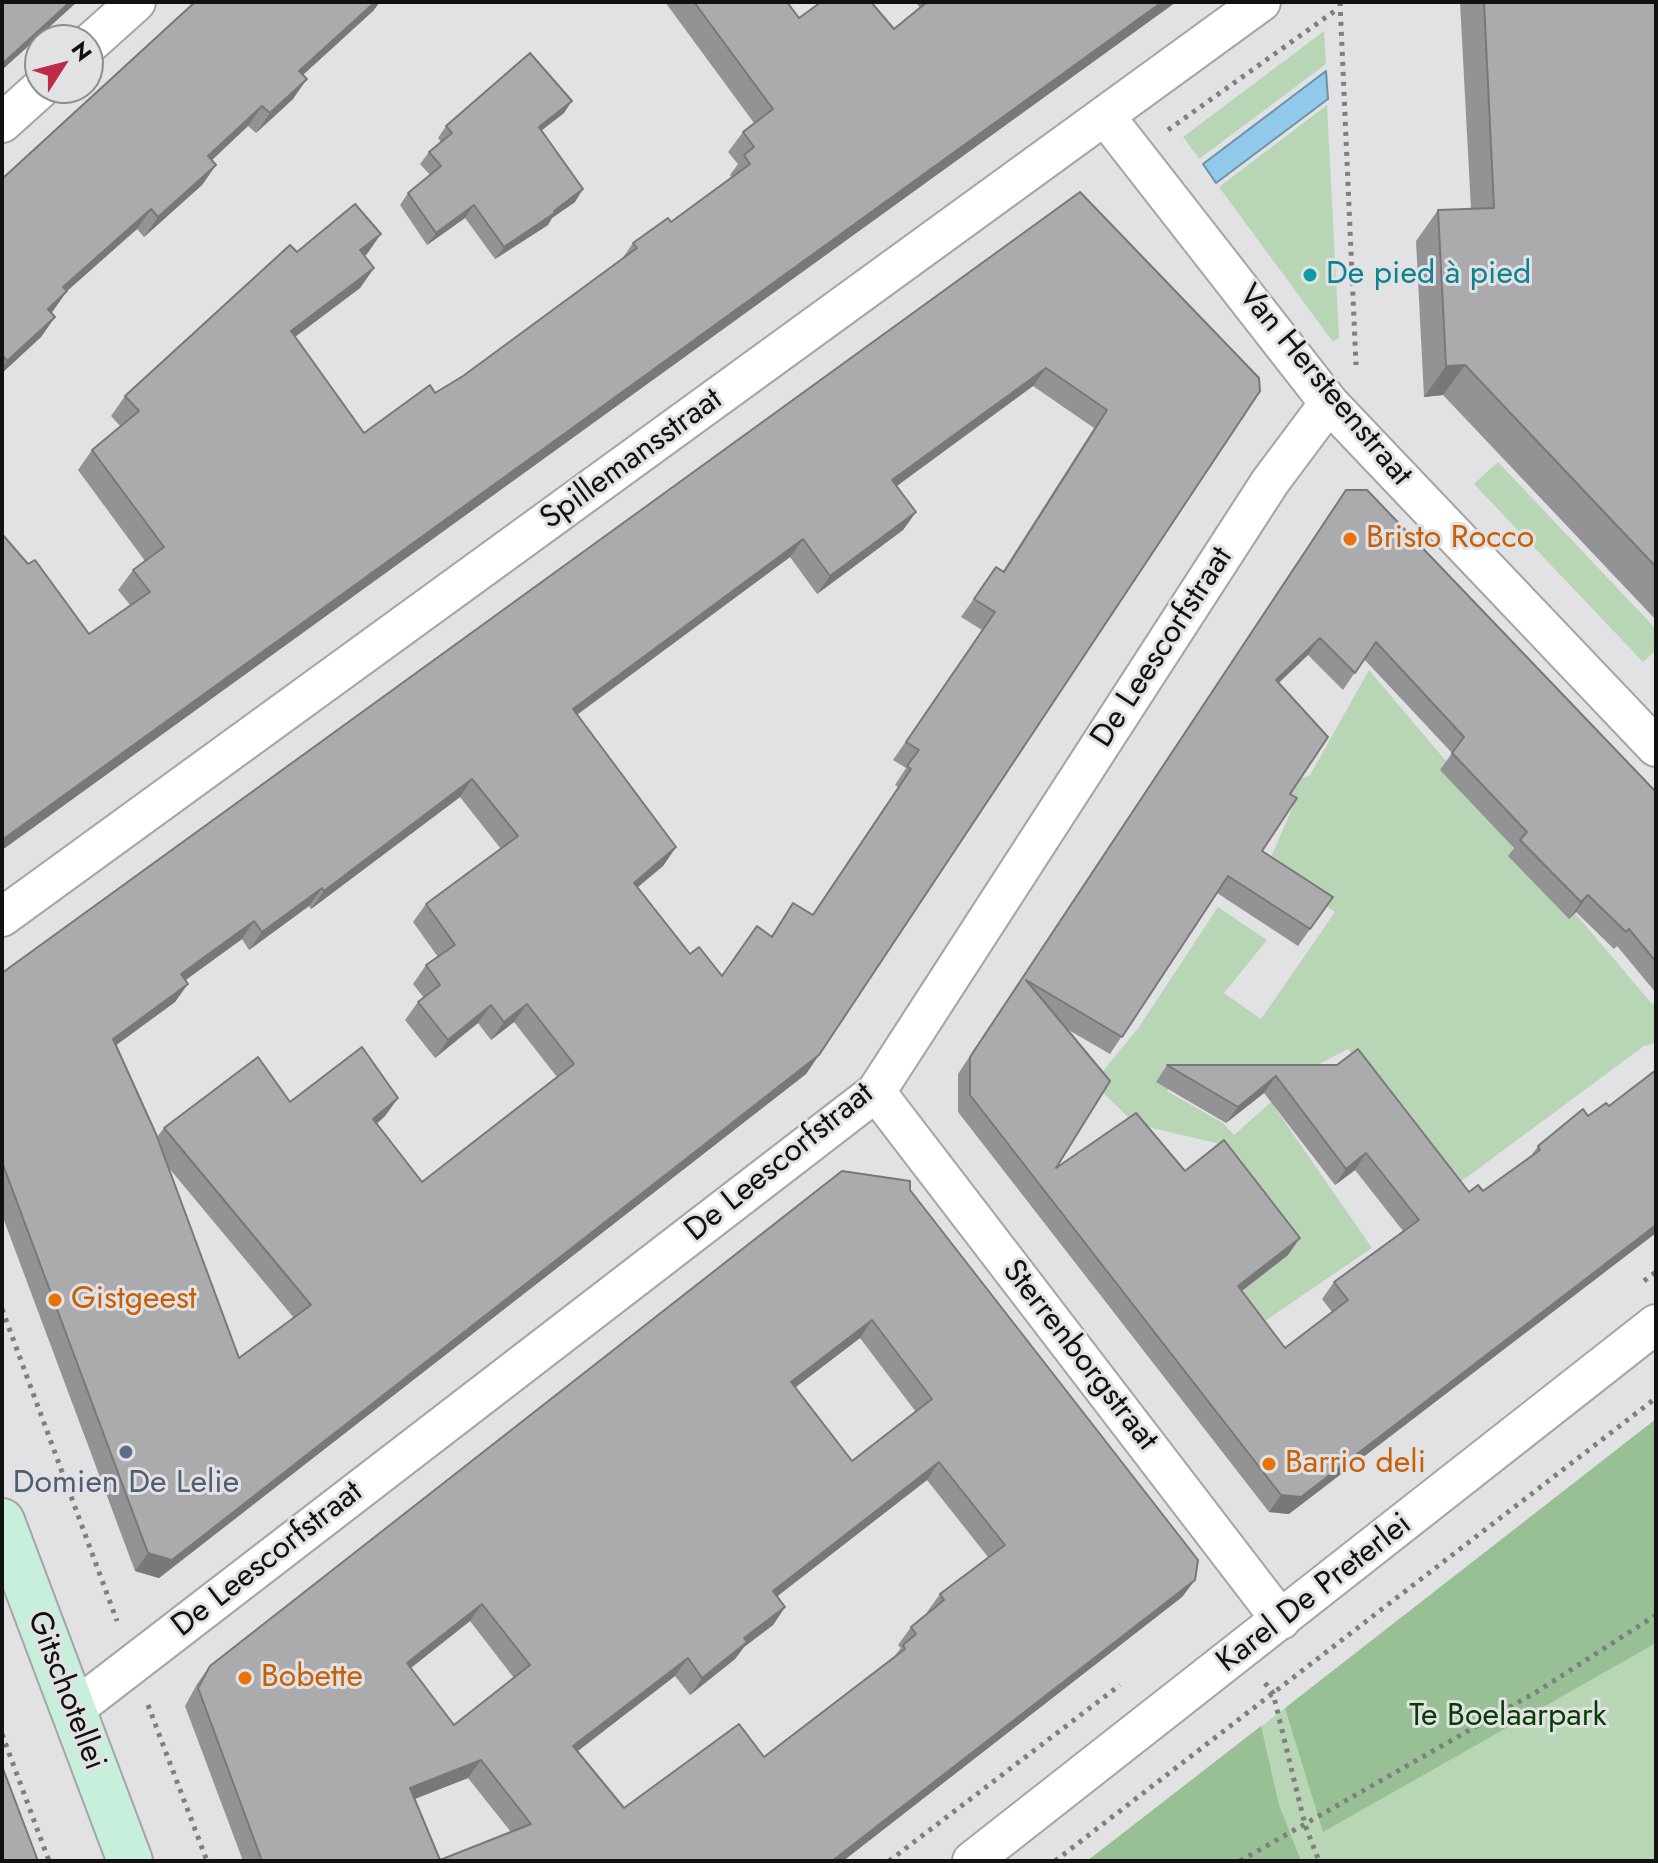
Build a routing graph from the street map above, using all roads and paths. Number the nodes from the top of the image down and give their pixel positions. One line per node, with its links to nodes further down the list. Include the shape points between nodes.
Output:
1 (136, 2): 4 (street)
2 (1261, 2): 6 (street, Spillemansstraat)
3 (1340, 5): 8 (path); 10 (path)
4 (104, 31)
5 (24, 103): 7 (street)
6 (1105, 116): 8 (street, Van Hersteenstraat); 12 (street, Spillemansstraat)
7 (2, 123)
8 (1135, 154): 9 (street, Van Hersteenstraat)
9 (1329, 403): 10 (street, Van Hersteenstraat); 13 (street, De Leescorfstraat, via 1270,482)
10 (1359, 434): 11 (street, Van Hersteenstraat)
11 (1656, 747)
12 (2, 917)
13 (876, 1092): 19 (street, Sterrenborgstraat); 20 (street, De Leescorfstraat)
14 (2, 1309): 20 (path)
15 (1656, 1324): 19 (street, Karel De Preterlei)
16 (1656, 1398): 22 (path)
17 (2, 1521): 23 (street, Gitschotellei)
18 (1656, 1615): 25 (path, via 1538,1691)
19 (1281, 1620): 30 (street, Karel De Preterlei)
20 (133, 1665): 23 (street, De Leescorfstraat); 28 (path)
21 (1126, 1680): 29 (path)
22 (1273, 1693): 25 (path); 31 (path)
23 (72, 1711): 27 (street, Gitschotellei)
24 (2, 1734): 26 (path)
25 (1305, 1825): 32 (path); 33 (path)
26 (49, 1861)
27 (130, 1861)
28 (207, 1861)
29 (889, 1861)
30 (972, 1861)
31 (1055, 1861)
32 (1240, 1861)
33 (1319, 1861)

